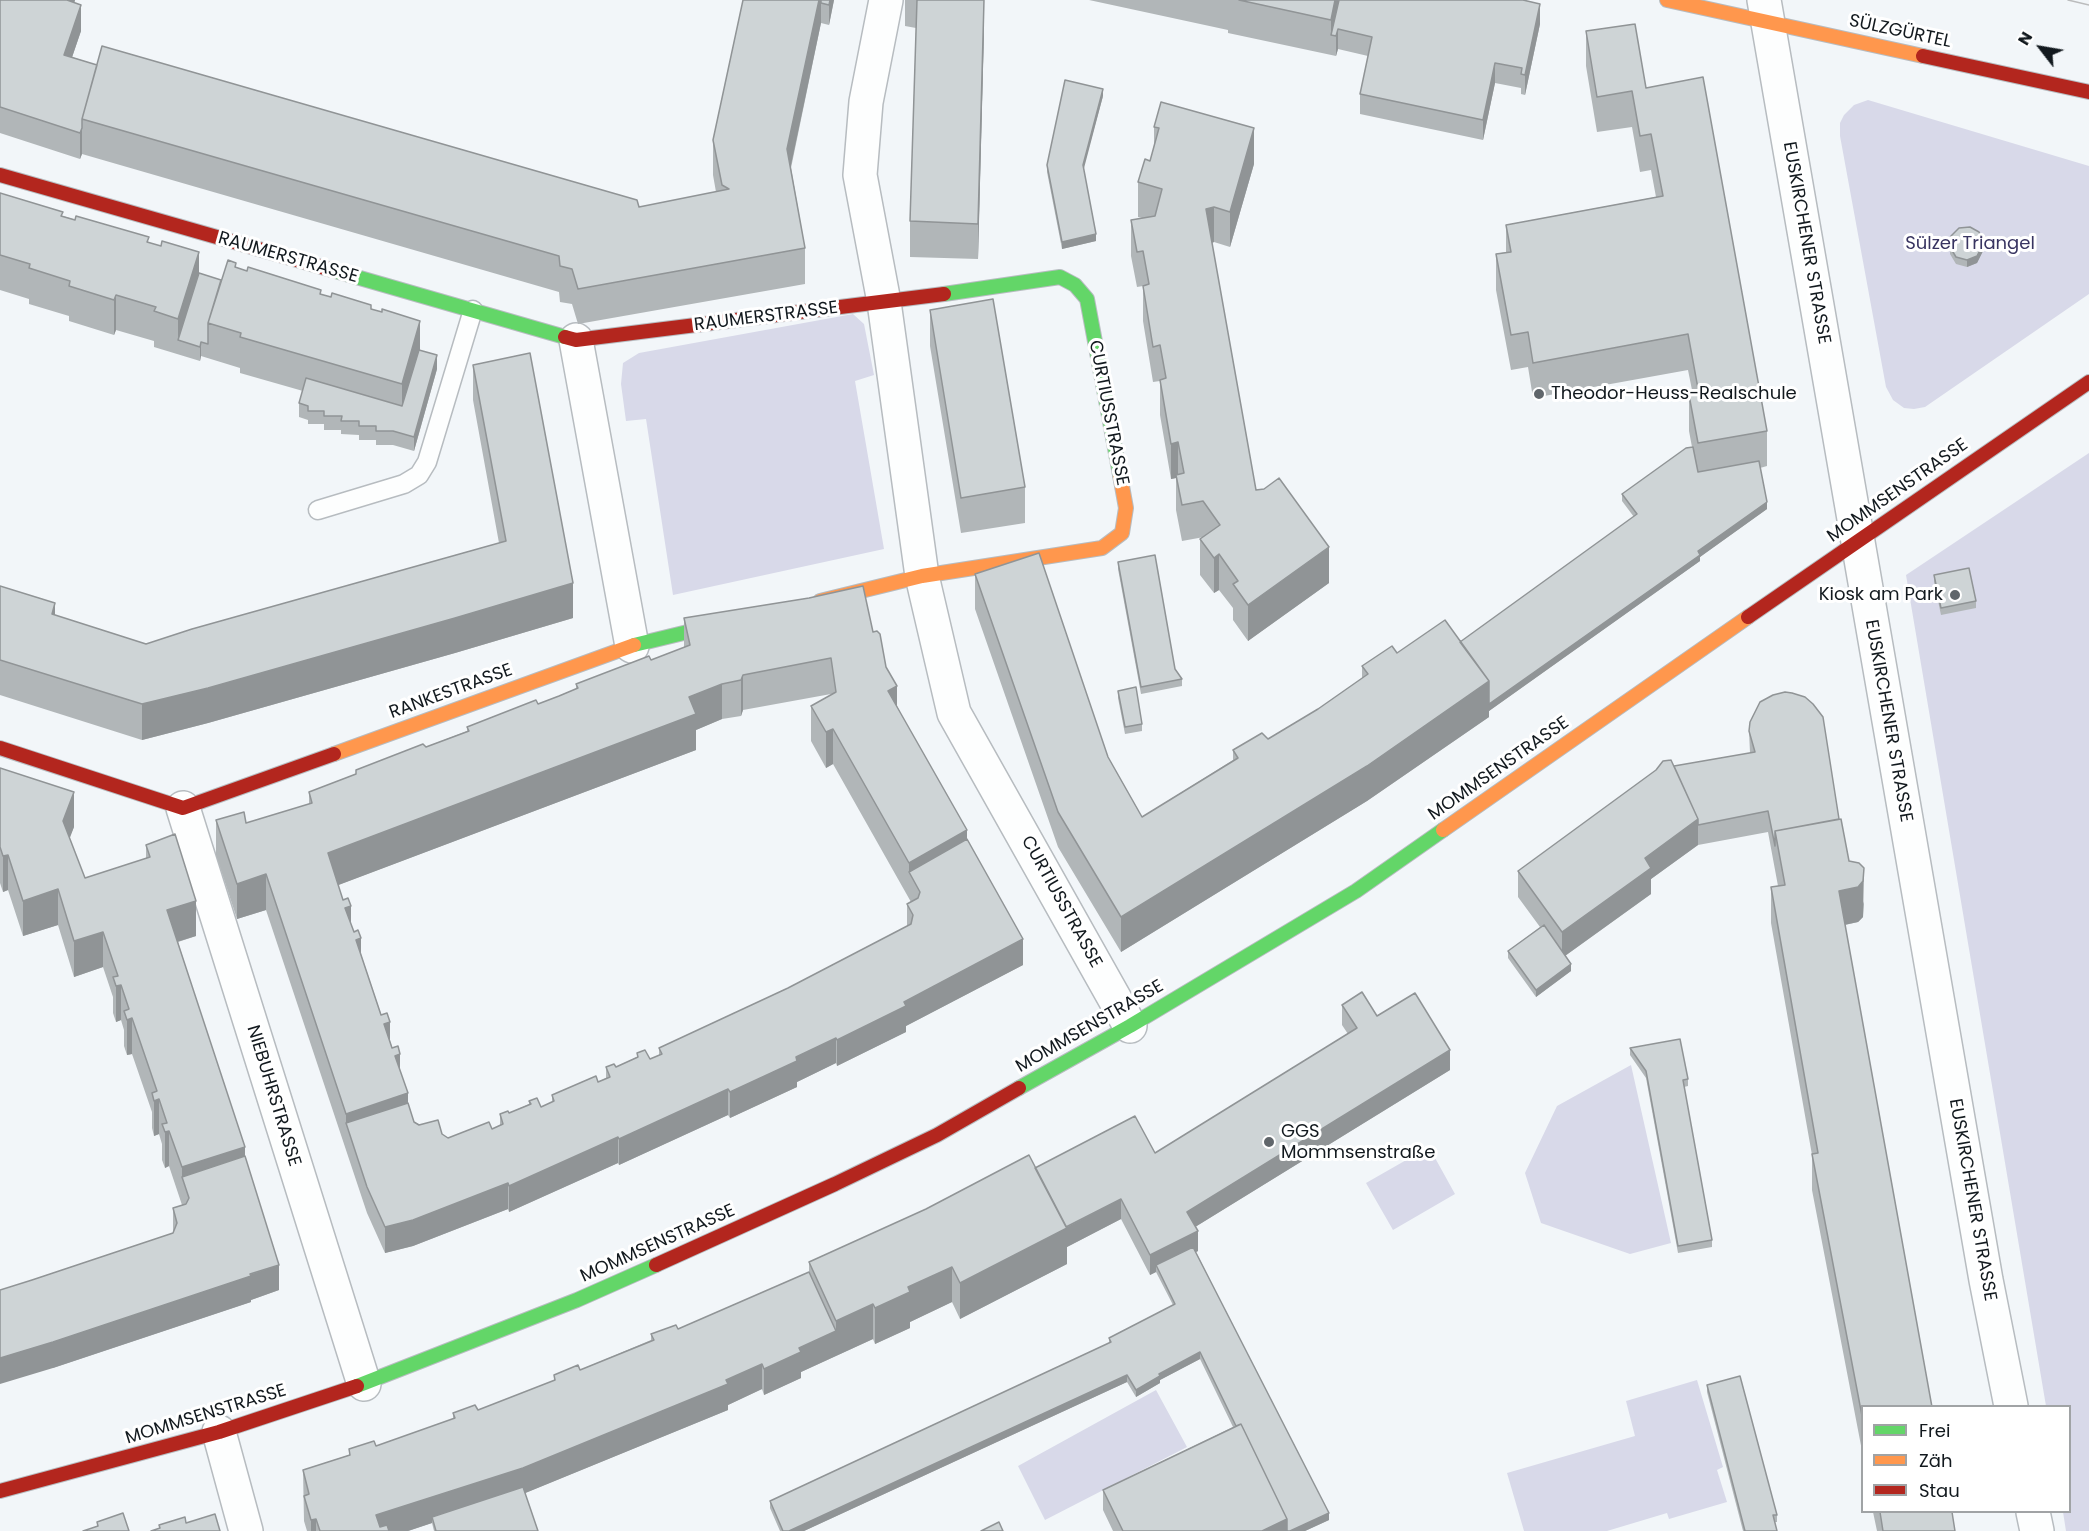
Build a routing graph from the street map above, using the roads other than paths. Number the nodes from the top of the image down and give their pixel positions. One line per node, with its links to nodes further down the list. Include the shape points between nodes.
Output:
1 (886, 0): 6 (street, CURTIUSSTRASSE, via 866,102 860,175)
2 (1667, 0): 3 (street, SÜLZGÜRTEL)
3 (1766, 11): 4 (street, SÜLZGÜRTEL); 11 (street, EUSKIRCHENER STRASSE)
4 (2089, 92)
5 (0, 176): 7 (street, RAUMERSTRASSE)
6 (884, 302): 8 (street, RAUMERSTRASSE); 12 (street, CURTIUSSTRASSE); 12 (street, CURTIUSSTRASSE, via 1060,277 1075,285 1087,299 1126,508 1122,533 1102,548)
7 (472, 310): 8 (street, RAUMERSTRASSE); 10 (lane, via 427,462 419,475 405,484)
8 (576, 340): 15 (street)
9 (2089, 382): 11 (street, MOMMSENSTRASSE)
10 (318, 510)
11 (1857, 542): 18 (street, MOMMSENSTRASSE, via 1356,891); 20 (street, EUSKIRCHENER STRASSE, via 1986,1280)
12 (922, 576): 13 (street); 18 (street, CURTIUSSTRASSE, via 954,713)
13 (806, 604)
14 (748, 618): 15 (street, RANKESTRASSE)
15 (632, 646): 17 (street, RANKESTRASSE)
16 (0, 748): 17 (street)
17 (183, 808): 19 (street, NIEBUHRSTRASSE)
18 (1130, 1026): 19 (street, MOMMSENSTRASSE, via 937,1135 835,1184 577,1300)
19 (364, 1384): 21 (street, MOMMSENSTRASSE)
20 (2012, 1405)
21 (219, 1432): 22 (street, MOMMSENSTRASSE); 24 (street)
22 (0, 1491)
23 (2033, 1513): 25 (street)
24 (246, 1531)
25 (2037, 1531)

